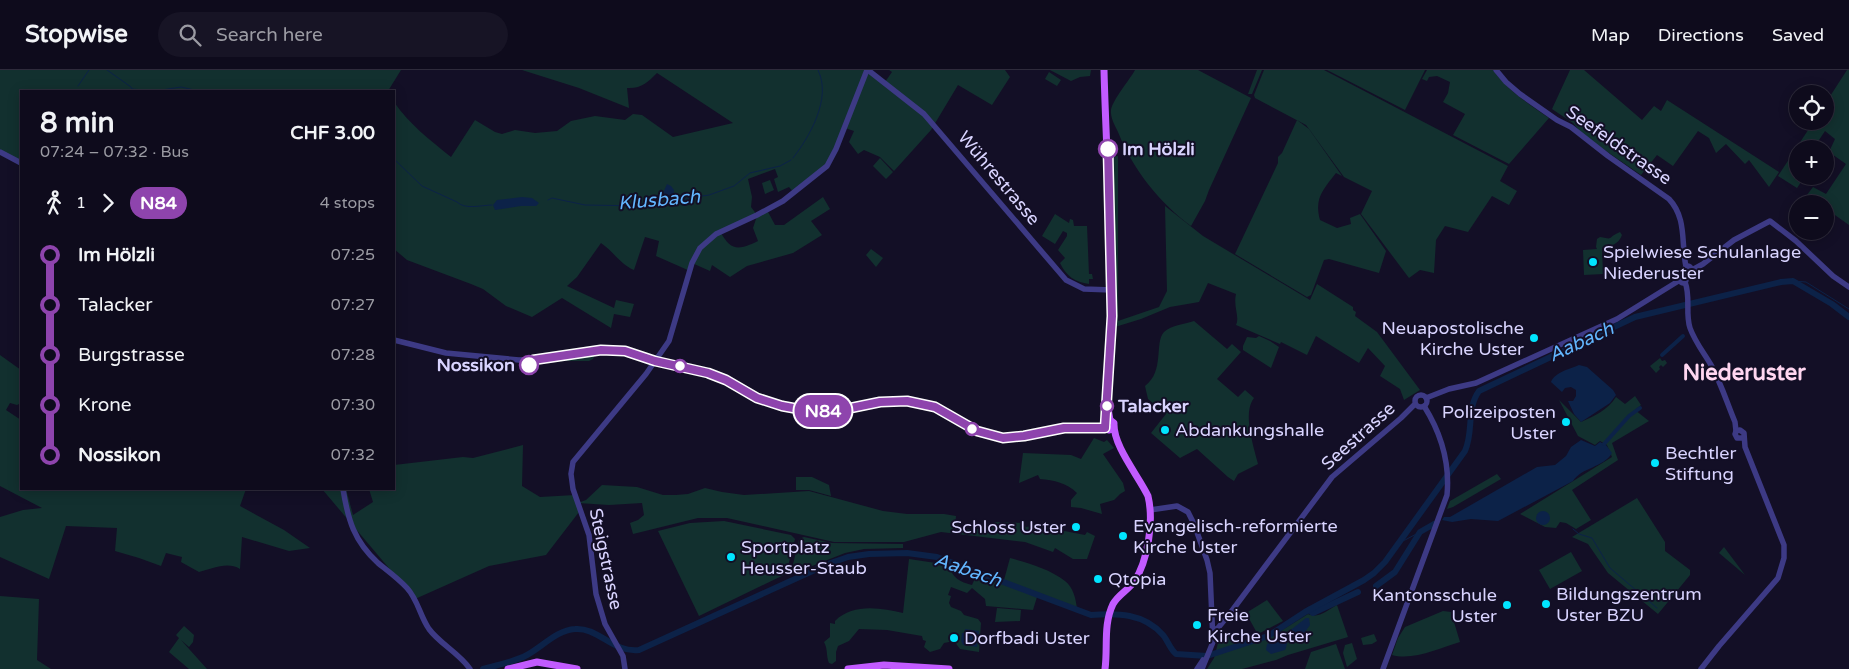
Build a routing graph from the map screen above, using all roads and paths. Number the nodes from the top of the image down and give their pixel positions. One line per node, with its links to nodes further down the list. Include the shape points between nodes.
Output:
1 (867, 70): 9 (street, Wührestrasse, via 924,114 1066,280 1084,289); 11 (street, Steigstrasse, via 827,166 783,201 716,234 700,248 692,263 672,335)
2 (1104, 70): 9 (main road)
3 (1496, 70): 6 (street, Seefeldstrasse, via 1520,94 1669,198 1680,218)
4 (0, 152): 5 (street)
5 (20, 162)
6 (1688, 269): 7 (street); 8 (street, via 1703,264 1734,240 1770,221)
7 (1683, 280): 12 (street, via 1617,319 1478,383); 30 (street, via 1692,333 1712,366 1738,430 1744,432 1741,438 1784,545 1778,578)
8 (1849, 287)
9 (1112, 290): 15 (main road)
10 (395, 340): 11 (street, via 482,358 533,360 610,349)
11 (655, 361): 15 (street, via 708,373 757,398 790,408 832,410 907,401 935,407 977,431 1003,438 1060,428); 24 (street, Steigstrasse, via 577,456 572,468 573,488 589,535 596,594 605,624 621,651)
12 (1426, 398): 13 (street, via 1418,395 1414,399); 14 (street)
13 (1415, 404): 14 (street); 18 (street, Seestrasse, via 1332,477)
14 (1424, 406): 29 (street, via 1439,432 1448,481 1443,509)
15 (1108, 425): 17 (main road, via 1148,496)
16 (343, 490): 21 (street, via 349,519 358,539 370,555 407,588 432,633)
17 (1150, 510): 18 (street, via 1176,506 1191,516 1210,573); 20 (main road, via 1149,540 1140,569 1134,582 1116,600 1111,612 1106,634)
18 (1212, 633): 19 (street, Seestrasse)
19 (1206, 657): 27 (street, Seestrasse); 28 (street, Seestrasse)
20 (1107, 667)
21 (470, 669)
22 (508, 669): 23 (main road, via 537,662)
23 (577, 669)
24 (625, 669)
25 (848, 669): 26 (main road, via 891,666)
26 (948, 669)
27 (1197, 669)
28 (1202, 669)
29 (1383, 669)
30 (1701, 669)

